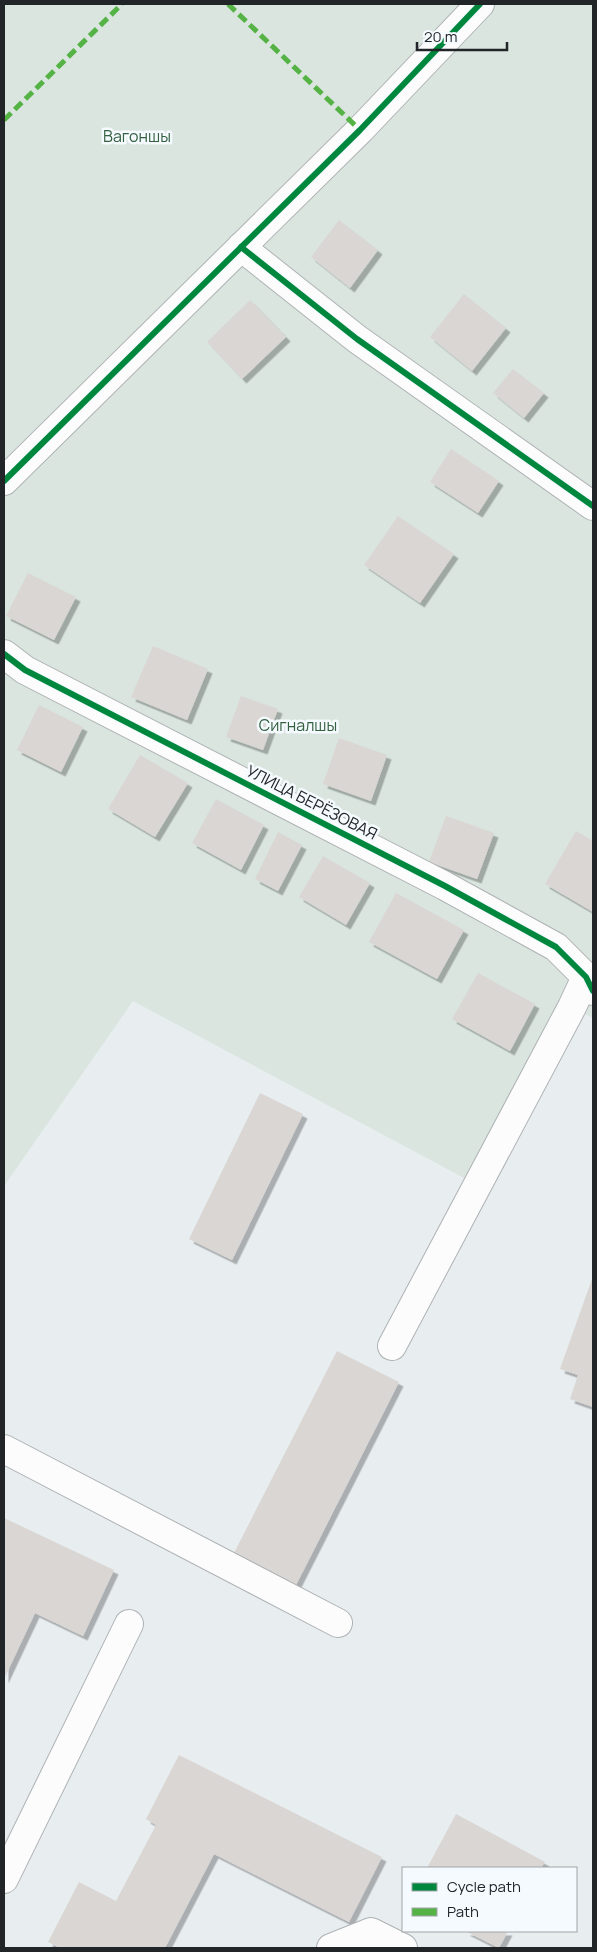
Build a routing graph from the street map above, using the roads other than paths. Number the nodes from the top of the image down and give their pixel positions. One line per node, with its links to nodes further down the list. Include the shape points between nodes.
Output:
1 (480, 4): 2 (street, via 360,130)
2 (241, 247): 3 (street); 4 (street, via 357,339)
3 (4, 481)
4 (593, 506)
5 (4, 654): 6 (street, УЛИЦА БЕРЁЗОВАЯ, via 25,670 445,886 556,947)
6 (590, 984): 7 (street, via 572,1007)
7 (392, 1346)
8 (4, 1449): 9 (street)
9 (338, 1623)
10 (130, 1624): 11 (street)
11 (4, 1879)
12 (331, 1948): 13 (street, via 371,1932)
13 (404, 1948)

